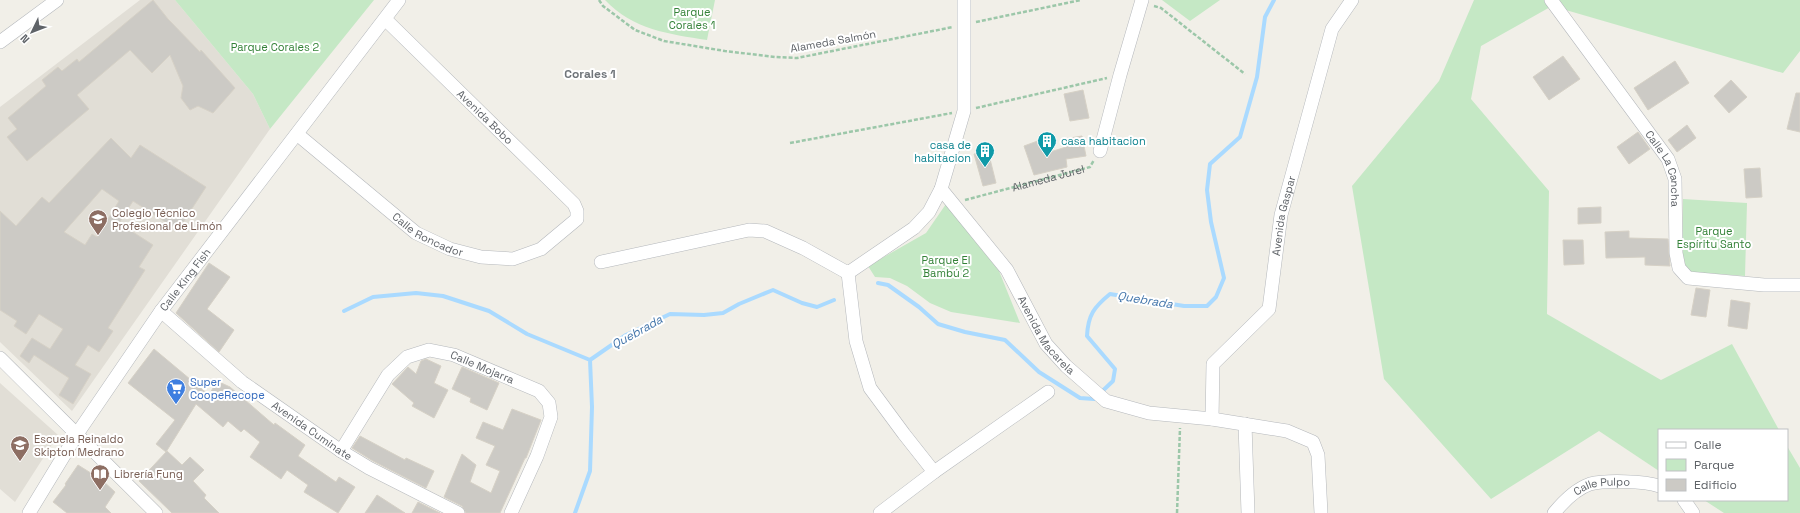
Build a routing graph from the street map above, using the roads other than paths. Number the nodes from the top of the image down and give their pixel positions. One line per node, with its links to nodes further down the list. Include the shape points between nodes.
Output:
1 (57, 0): 7 (street)
2 (964, 0): 12 (street, via 964,111)
3 (1142, 0): 11 (street)
4 (1352, 0): 20 (street, Avenida Gaspar, via 1332,29 1282,215 1269,309 1213,364)
5 (1551, 0): 16 (street, Calle La Cancha, via 1668,159 1675,179 1676,253 1679,268 1688,278 1764,285)
6 (398, 1): 8 (street, Calle King Fish)
7 (41, 4): 9 (street)
8 (385, 19): 10 (street, Calle King Fish); 13 (street, Avenida Bobo, via 574,204 578,211)
9 (0, 42)
10 (297, 134): 13 (street, Calle Roncador, via 416,233 450,249 481,257 513,259 541,250); 17 (street, Calle King Fish)
11 (1100, 151)
12 (942, 189): 15 (street, via 929,212 914,228); 20 (street, Avenida Macarela, via 1007,270 1046,344 1066,366 1106,401 1149,413)
13 (577, 219)
14 (601, 262): 15 (street, via 749,230 765,231)
15 (848, 273): 24 (street, via 856,341 870,388)
16 (1800, 285)
17 (161, 311): 22 (street, Calle King Fish); 23 (street, Avenida Cuminate, via 242,382)
18 (0, 358): 22 (street)
19 (1048, 392): 24 (street)
20 (1212, 419): 21 (street, Avenida Macarela)
21 (1245, 424): 32 (street); 33 (street, Avenida Macarela, via 1287,431 1313,442 1318,455)
22 (77, 434): 27 (street, Calle King Fish); 28 (street)
23 (341, 452): 29 (street, Avenida Cuminate); 30 (street, Calle Mojarra, via 388,375 407,356 429,350 454,355 539,391 549,403 551,416 537,456)
24 (934, 472): 31 (street)
25 (1658, 486): 34 (street, Calle Pulpo, via 1621,482 1590,484 1569,497)
26 (1685, 501): 35 (street)
27 (29, 513)
28 (156, 513)
29 (458, 513)
30 (511, 513)
31 (880, 513)
32 (1248, 513)
33 (1320, 513)
34 (1554, 513)
35 (1693, 513)

